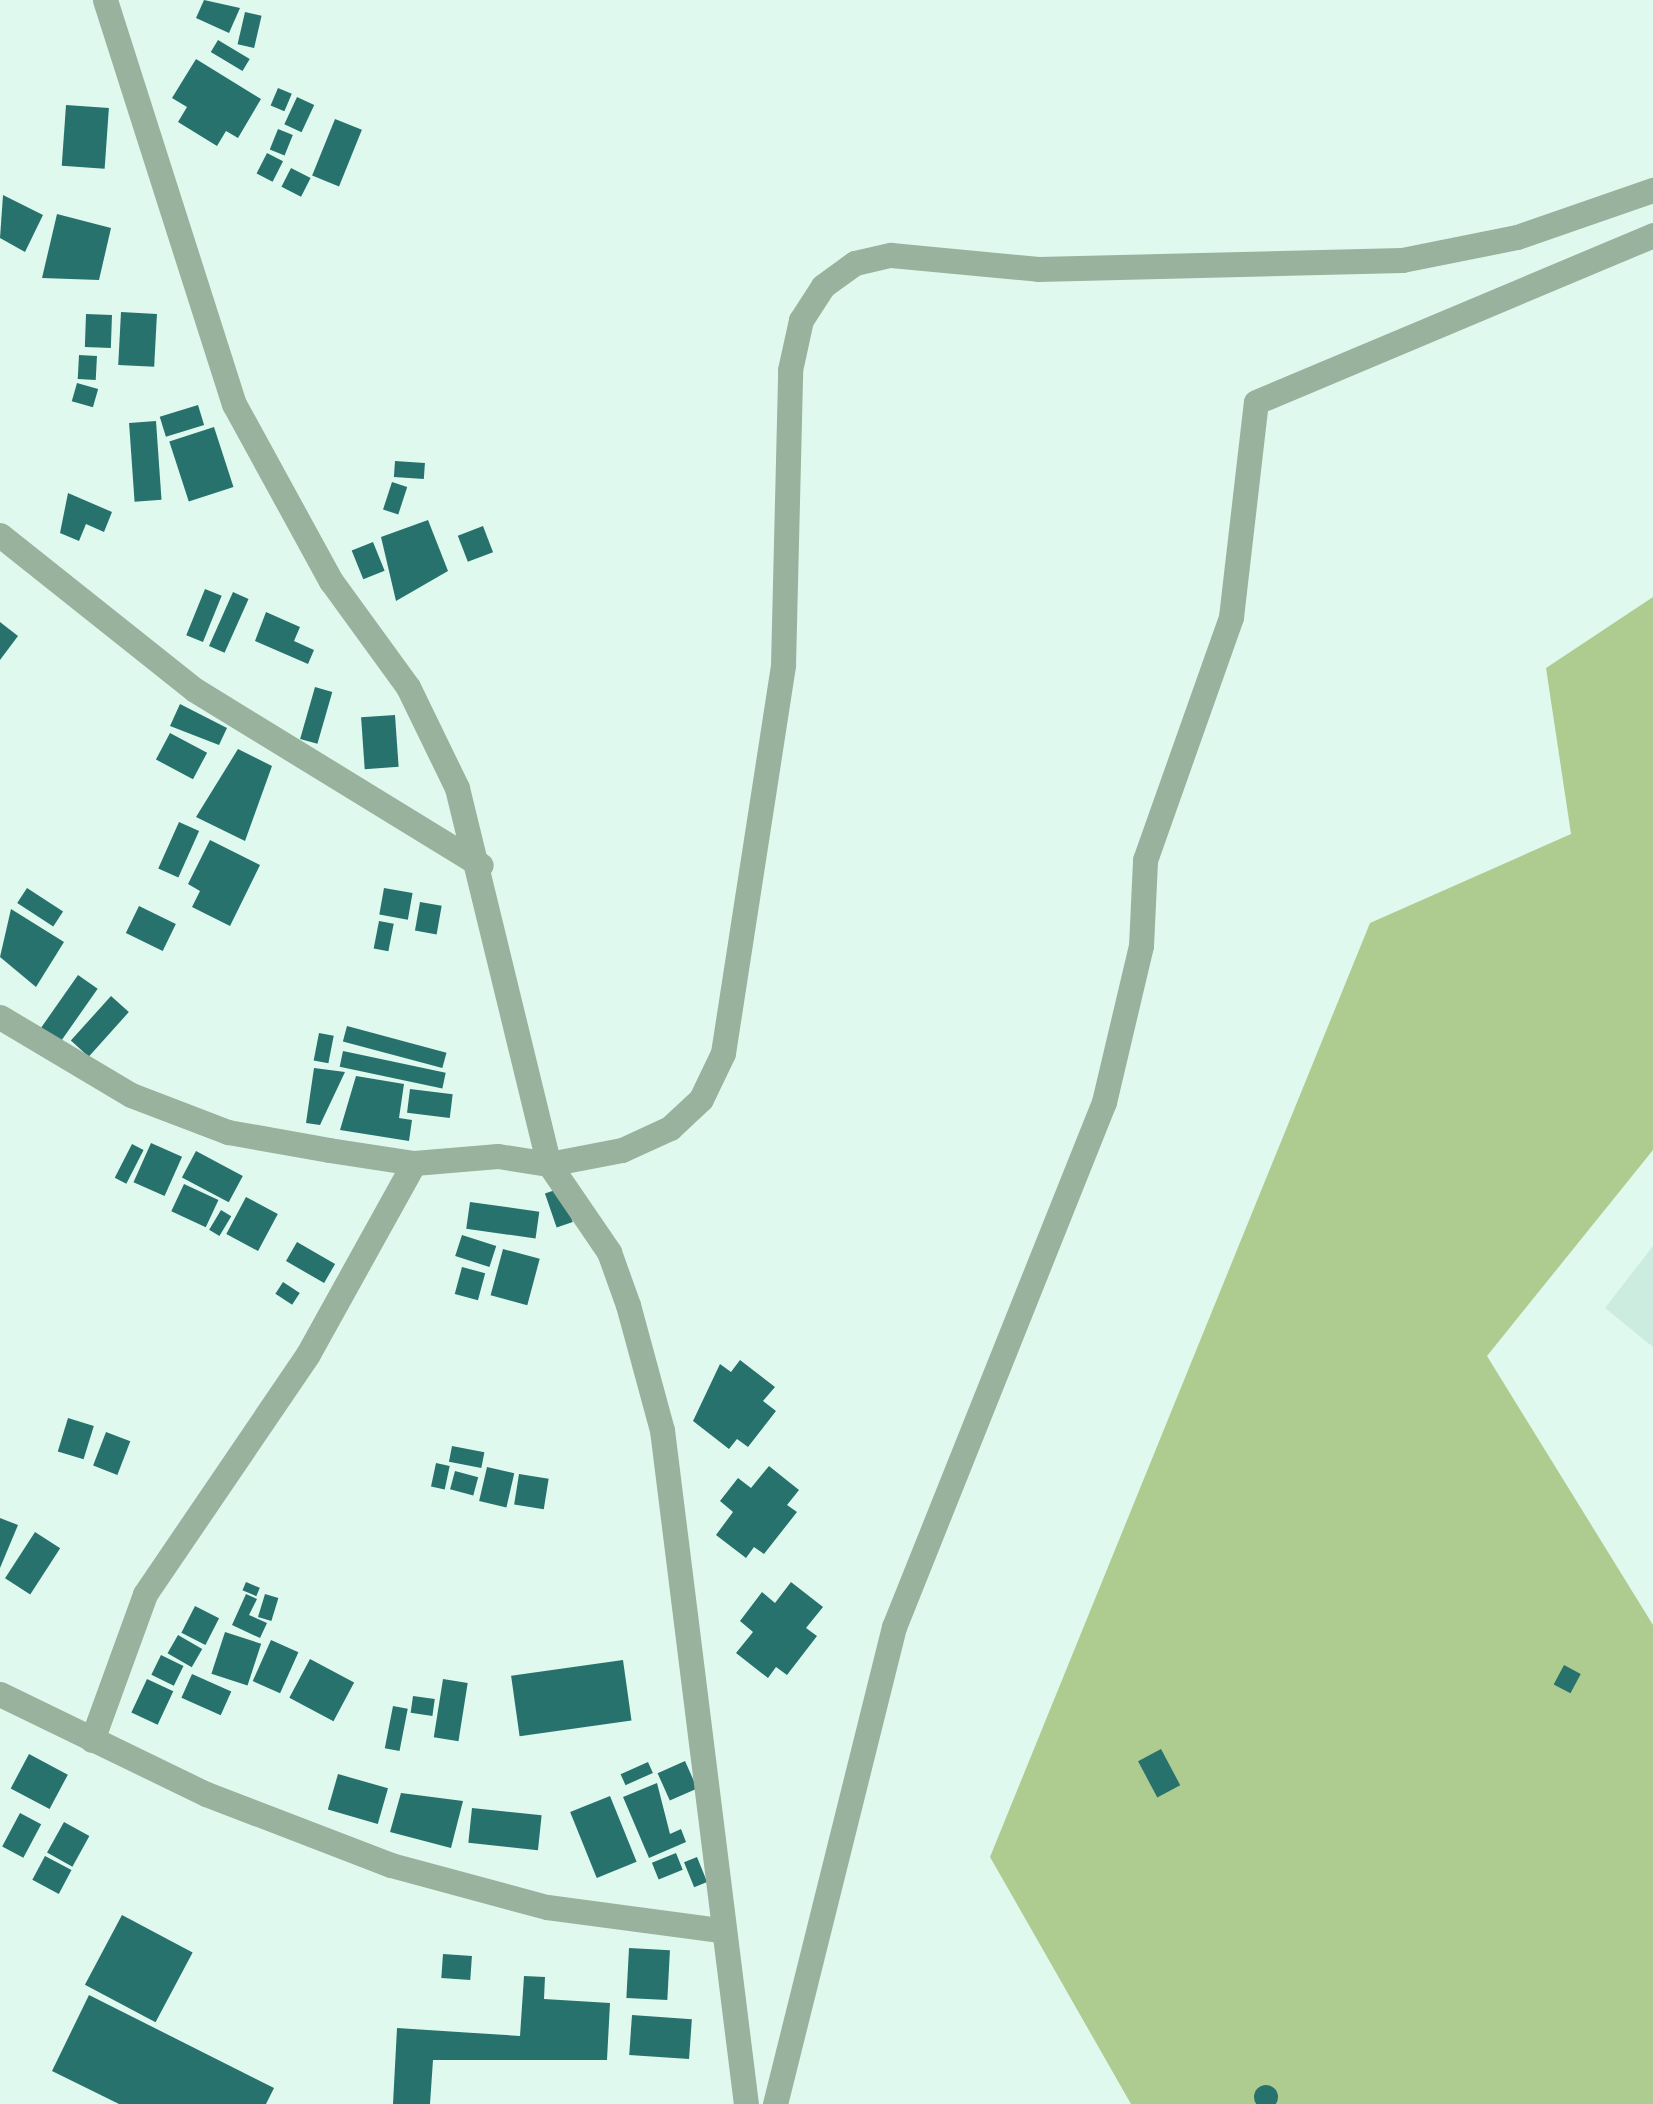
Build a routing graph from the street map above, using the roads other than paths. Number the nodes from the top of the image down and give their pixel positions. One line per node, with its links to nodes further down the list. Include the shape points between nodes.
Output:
1 (105, 0): 5 (street, via 234,404 331,581 435,737)
2 (1653, 190): 8 (street, via 1516,237 1402,260 1038,269 891,254 854,264 823,286 802,320 790,370 783,664 723,1053 701,1098 670,1128 622,1150)
3 (1653, 235): 13 (street, via 1256,402 1232,617 1145,860 1141,946 1104,1102 894,1627)
4 (0, 536): 5 (street, via 195,690)
5 (481, 865): 8 (street)
6 (0, 1017): 7 (street, via 131,1096 228,1132)
7 (414, 1163): 8 (street, via 498,1156); 10 (street, via 308,1354 145,1594)
8 (549, 1164): 11 (street, via 609,1252 662,1430)
9 (0, 1694): 10 (street)
10 (92, 1740): 11 (street, via 307,1834 477,1892)
11 (720, 1930): 12 (street)
12 (746, 2104)
13 (775, 2104)

